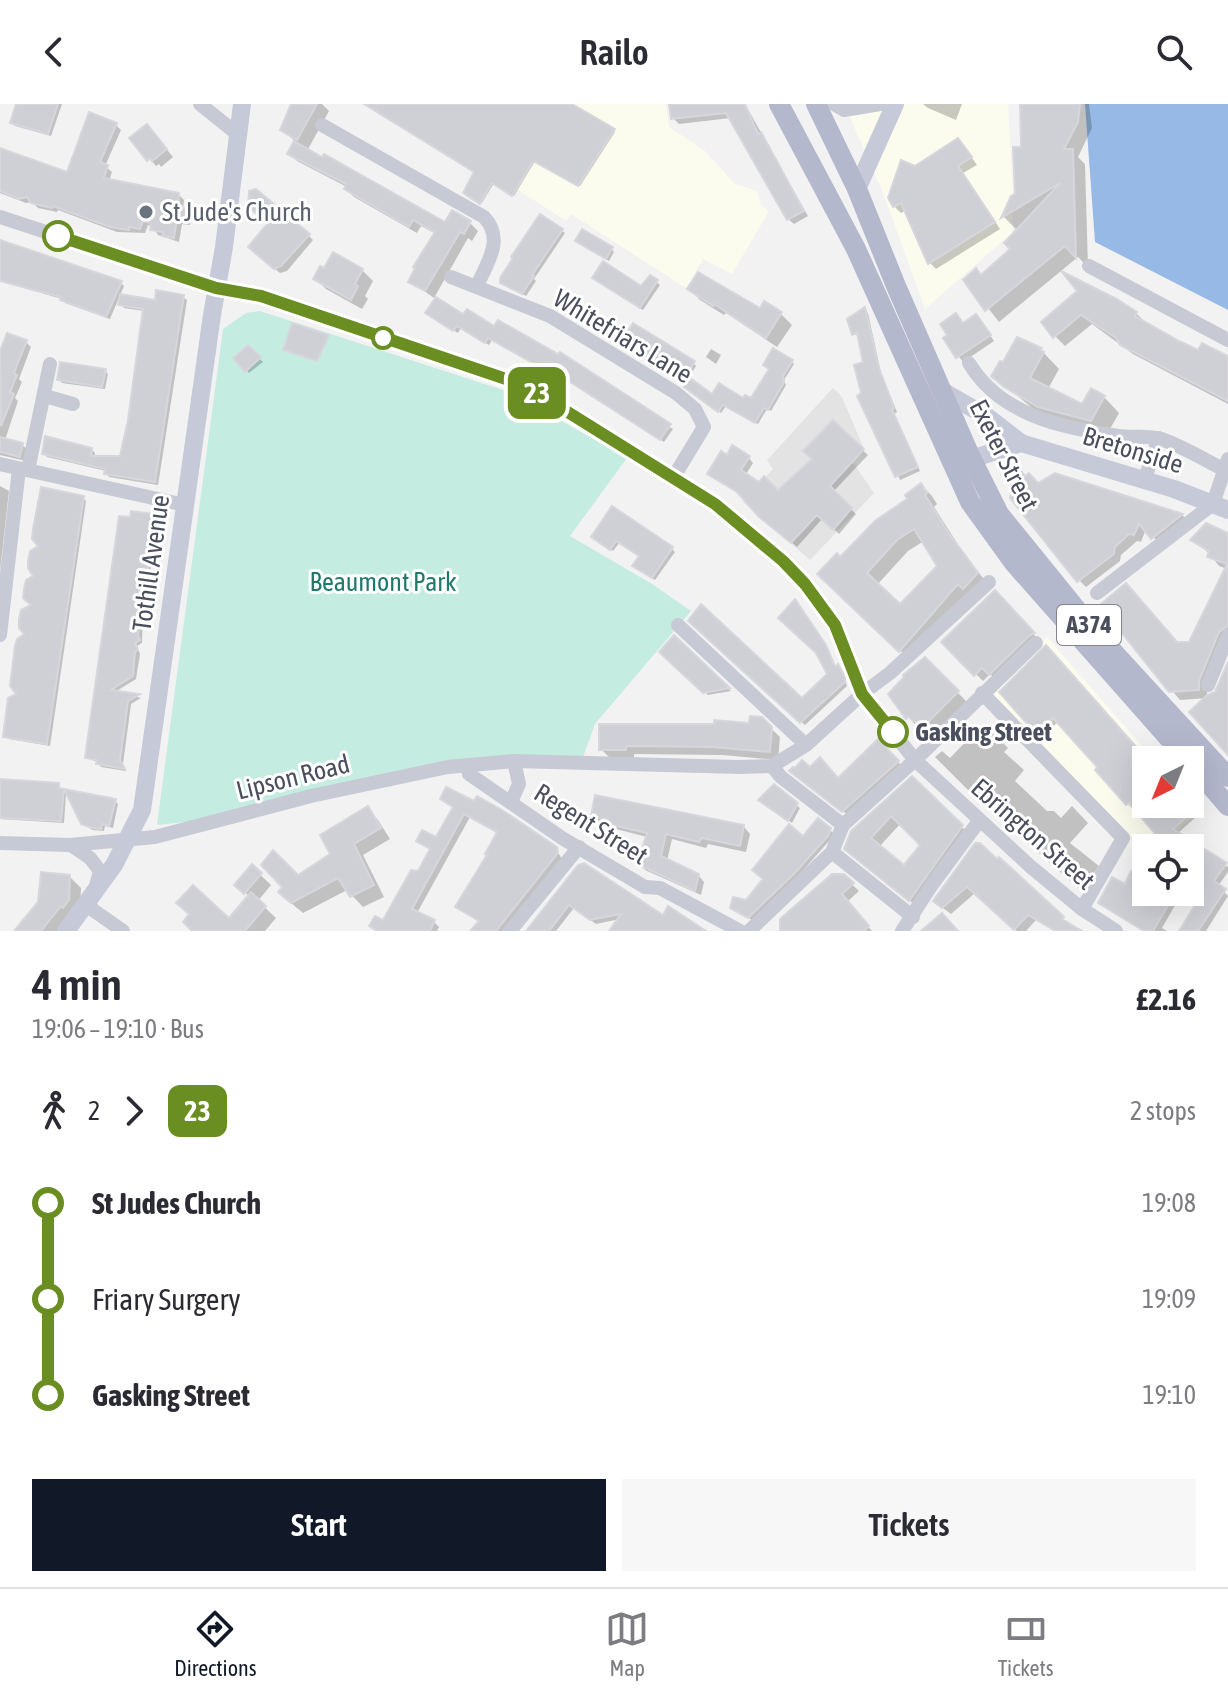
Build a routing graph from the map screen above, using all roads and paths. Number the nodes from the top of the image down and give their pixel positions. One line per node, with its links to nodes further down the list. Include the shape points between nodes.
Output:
1 (200, 104): 9 (street)
2 (779, 104): 12 (main road, Exeter Street / A374)
3 (816, 104): 10 (main road, Exeter Street / A374)
4 (834, 104): 5 (street, via 844,110)
5 (880, 104)
6 (895, 104): 10 (main road)
7 (241, 106): 9 (main road, Tothill Avenue)
8 (322, 125): 15 (street, via 492,225 494,249)
9 (236, 133): 16 (main road, Tothill Avenue)
10 (857, 189): 12 (main road); 20 (main road, Exeter Street / A374)
11 (0, 217): 16 (street, Ebrington Street)
12 (856, 249): 25 (main road, Exeter Street / A374)
13 (1089, 266): 17 (street)
14 (451, 277): 15 (street, Whitefriars Lane)
15 (477, 286): 29 (street, Whitefriars Lane, via 550,316 695,409 704,427)
16 (216, 288): 29 (street, Ebrington Street, via 261,296 518,383); 31 (main road, Tothill Avenue)
17 (1228, 340)
18 (969, 363): 23 (street, via 997,396 1039,420 1089,432)
19 (50, 364): 21 (street)
20 (944, 392): 24 (main road, Bretonside); 25 (main road, Exeter Street / A374)
21 (45, 396): 22 (street); 28 (street)
22 (73, 404)
23 (1159, 438): 27 (street); 30 (street)
24 (1021, 443): 25 (main road); 30 (main road, Bretonside)
25 (962, 462): 43 (main road, Exeter Street / A374, via 970,502 1014,563); 48 (main road, Exeter Street / A374, via 1094,631)
26 (0, 464): 28 (street)
27 (1225, 464): 32 (street)
28 (24, 469): 31 (street); 36 (street)
29 (673, 478): 41 (street, Ebrington Street, via 760,540 805,584 835,625)
30 (1144, 481): 32 (main road, Bretonside)
31 (185, 505): 54 (main road, Tothill Avenue, via 142,810)
32 (1220, 507): 34 (street, via 1157,545)
33 (989, 582): 41 (street)
34 (1096, 592)
35 (678, 625): 42 (street)
36 (0, 635)
37 (1228, 636): 39 (street)
38 (1036, 643): 40 (street)
39 (1208, 685)
40 (982, 693): 44 (street); 60 (street, via 1123,838)
41 (862, 694): 42 (street); 44 (street, Ebrington Street)
42 (806, 745): 47 (street)
43 (1176, 746)
44 (915, 760): 52 (street, Ebrington Street); 53 (street)
45 (514, 761): 46 (street, Lipson Road); 47 (street, Lipson Road); 50 (street, via 519,784)
46 (467, 766): 50 (street, Regent Street, via 469,774); 54 (street, Lipson Road, via 311,796)
47 (772, 766): 53 (street)
48 (1228, 777)
49 (1204, 778): 51 (main road, Exeter Street / A374)
50 (511, 802): 57 (street, Regent Street)
51 (1228, 806)
52 (979, 821): 60 (street, Ebrington Street); 61 (street)
53 (843, 825): 58 (street)
54 (126, 841): 56 (street, Lipson Road); 59 (main road, Tothill Avenue)
55 (0, 843): 56 (street, Lipson Road)
56 (70, 845): 59 (street, via 100,871)
57 (579, 847): 64 (street); 65 (street, Regent Street, via 645,887 660,888)
58 (832, 852): 61 (street); 66 (street)
59 (90, 898): 62 (main road, Tothill Avenue); 63 (street)
60 (1082, 909): 68 (street, Ebrington Street)
61 (913, 917): 67 (street)
62 (66, 931)
63 (123, 931)
64 (510, 931)
65 (740, 931)
66 (749, 931)
67 (902, 931)
68 (1116, 931)

